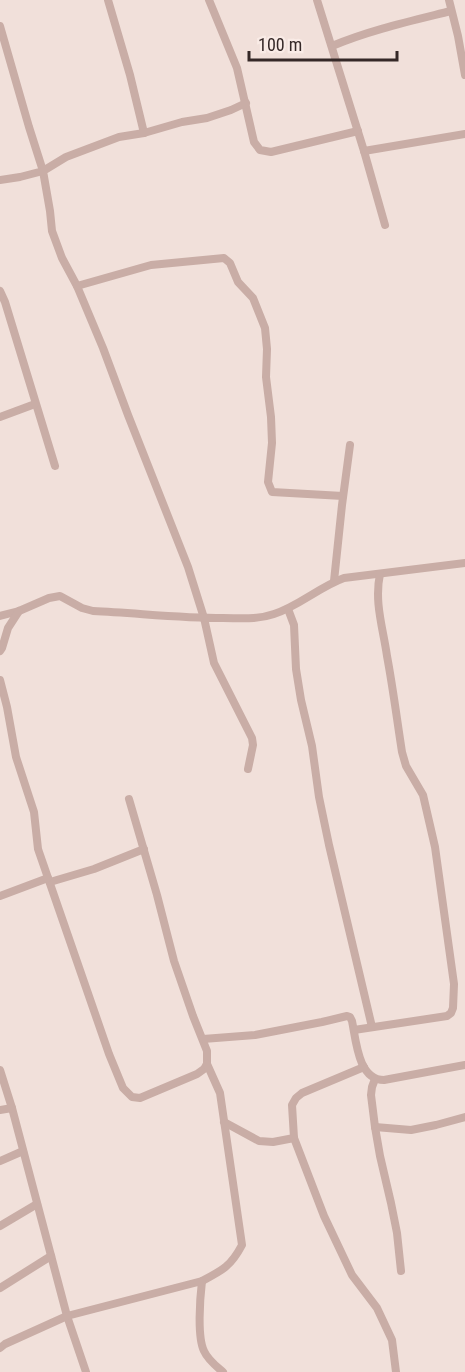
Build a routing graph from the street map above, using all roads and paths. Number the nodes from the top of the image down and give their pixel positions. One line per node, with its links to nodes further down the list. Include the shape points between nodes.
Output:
1 (108, 0): 12 (street)
2 (209, 0): 10 (street, via 237,68)
3 (316, 0): 8 (street)
4 (448, 0): 5 (street)
5 (451, 11): 7 (street); 8 (street)
6 (0, 26): 15 (street)
7 (461, 35): 9 (street)
8 (332, 46): 11 (street)
9 (465, 75)
10 (246, 103): 11 (street, via 254,142 260,150 270,152); 12 (street, via 207,118)
11 (358, 131): 14 (street)
12 (144, 133): 15 (street, via 119,137 66,157)
13 (465, 134): 14 (street)
14 (364, 151): 17 (street)
15 (43, 171): 16 (street); 18 (street, via 52,231)
16 (0, 180)
17 (386, 225)
18 (77, 286): 24 (street, via 151,265 227,259 238,282 253,298 265,328 272,442 269,487 272,492); 31 (street, via 188,567)
19 (0, 291): 20 (street)
20 (35, 404): 21 (street); 23 (street)
21 (0, 417)
22 (350, 445): 24 (street)
23 (55, 466)
24 (343, 496): 27 (street)
25 (465, 563): 26 (street)
26 (380, 574): 27 (street); 39 (street, via 379,613 402,752 423,795 435,847 454,984 453,1008 447,1016)
27 (334, 582): 28 (street)
28 (288, 609): 31 (street, via 257,618); 39 (street, via 294,626 301,700 328,844)
29 (19, 611): 30 (street); 31 (street, via 60,596 93,610); 32 (street)
30 (0, 616)
31 (204, 618): 34 (street, via 214,663 252,738)
32 (0, 651)
33 (0, 680): 37 (street, via 16,757 34,813 38,849)
34 (248, 769)
35 (129, 799): 36 (street)
36 (144, 849): 37 (street, via 94,869); 41 (street, via 174,961)
37 (49, 880): 38 (street); 42 (street, via 123,1088 132,1097 140,1098 197,1074)
38 (0, 896)
39 (372, 1027): 40 (street)
40 (354, 1030): 41 (street, via 347,1016 255,1035); 44 (street)
41 (202, 1039): 42 (street)
42 (207, 1064): 50 (street, via 220,1094)
43 (465, 1065): 46 (street)
44 (364, 1067): 46 (street); 52 (street, via 296,1098 292,1105)
45 (0, 1070): 47 (street)
46 (375, 1079): 51 (street, via 371,1095)
47 (12, 1108): 48 (street); 53 (street)
48 (0, 1110)
49 (465, 1117): 51 (street, via 411,1130)
50 (224, 1122): 52 (street, via 259,1141); 59 (street, via 242,1245 223,1270)
51 (375, 1127): 58 (street, via 392,1203)
52 (294, 1138): 66 (street, via 352,1275 377,1308 392,1340)
53 (23, 1151): 54 (street); 55 (street)
54 (0, 1161)
55 (37, 1204): 56 (street); 57 (street)
56 (0, 1226)
57 (51, 1256): 60 (street); 61 (street)
58 (401, 1271)
59 (202, 1281): 61 (street); 65 (street, via 200,1341 206,1355)
60 (0, 1288)
61 (67, 1316): 63 (street); 64 (street)
62 (0, 1334): 63 (street)
63 (2, 1346)
64 (86, 1372)
65 (223, 1372)
66 (396, 1372)

